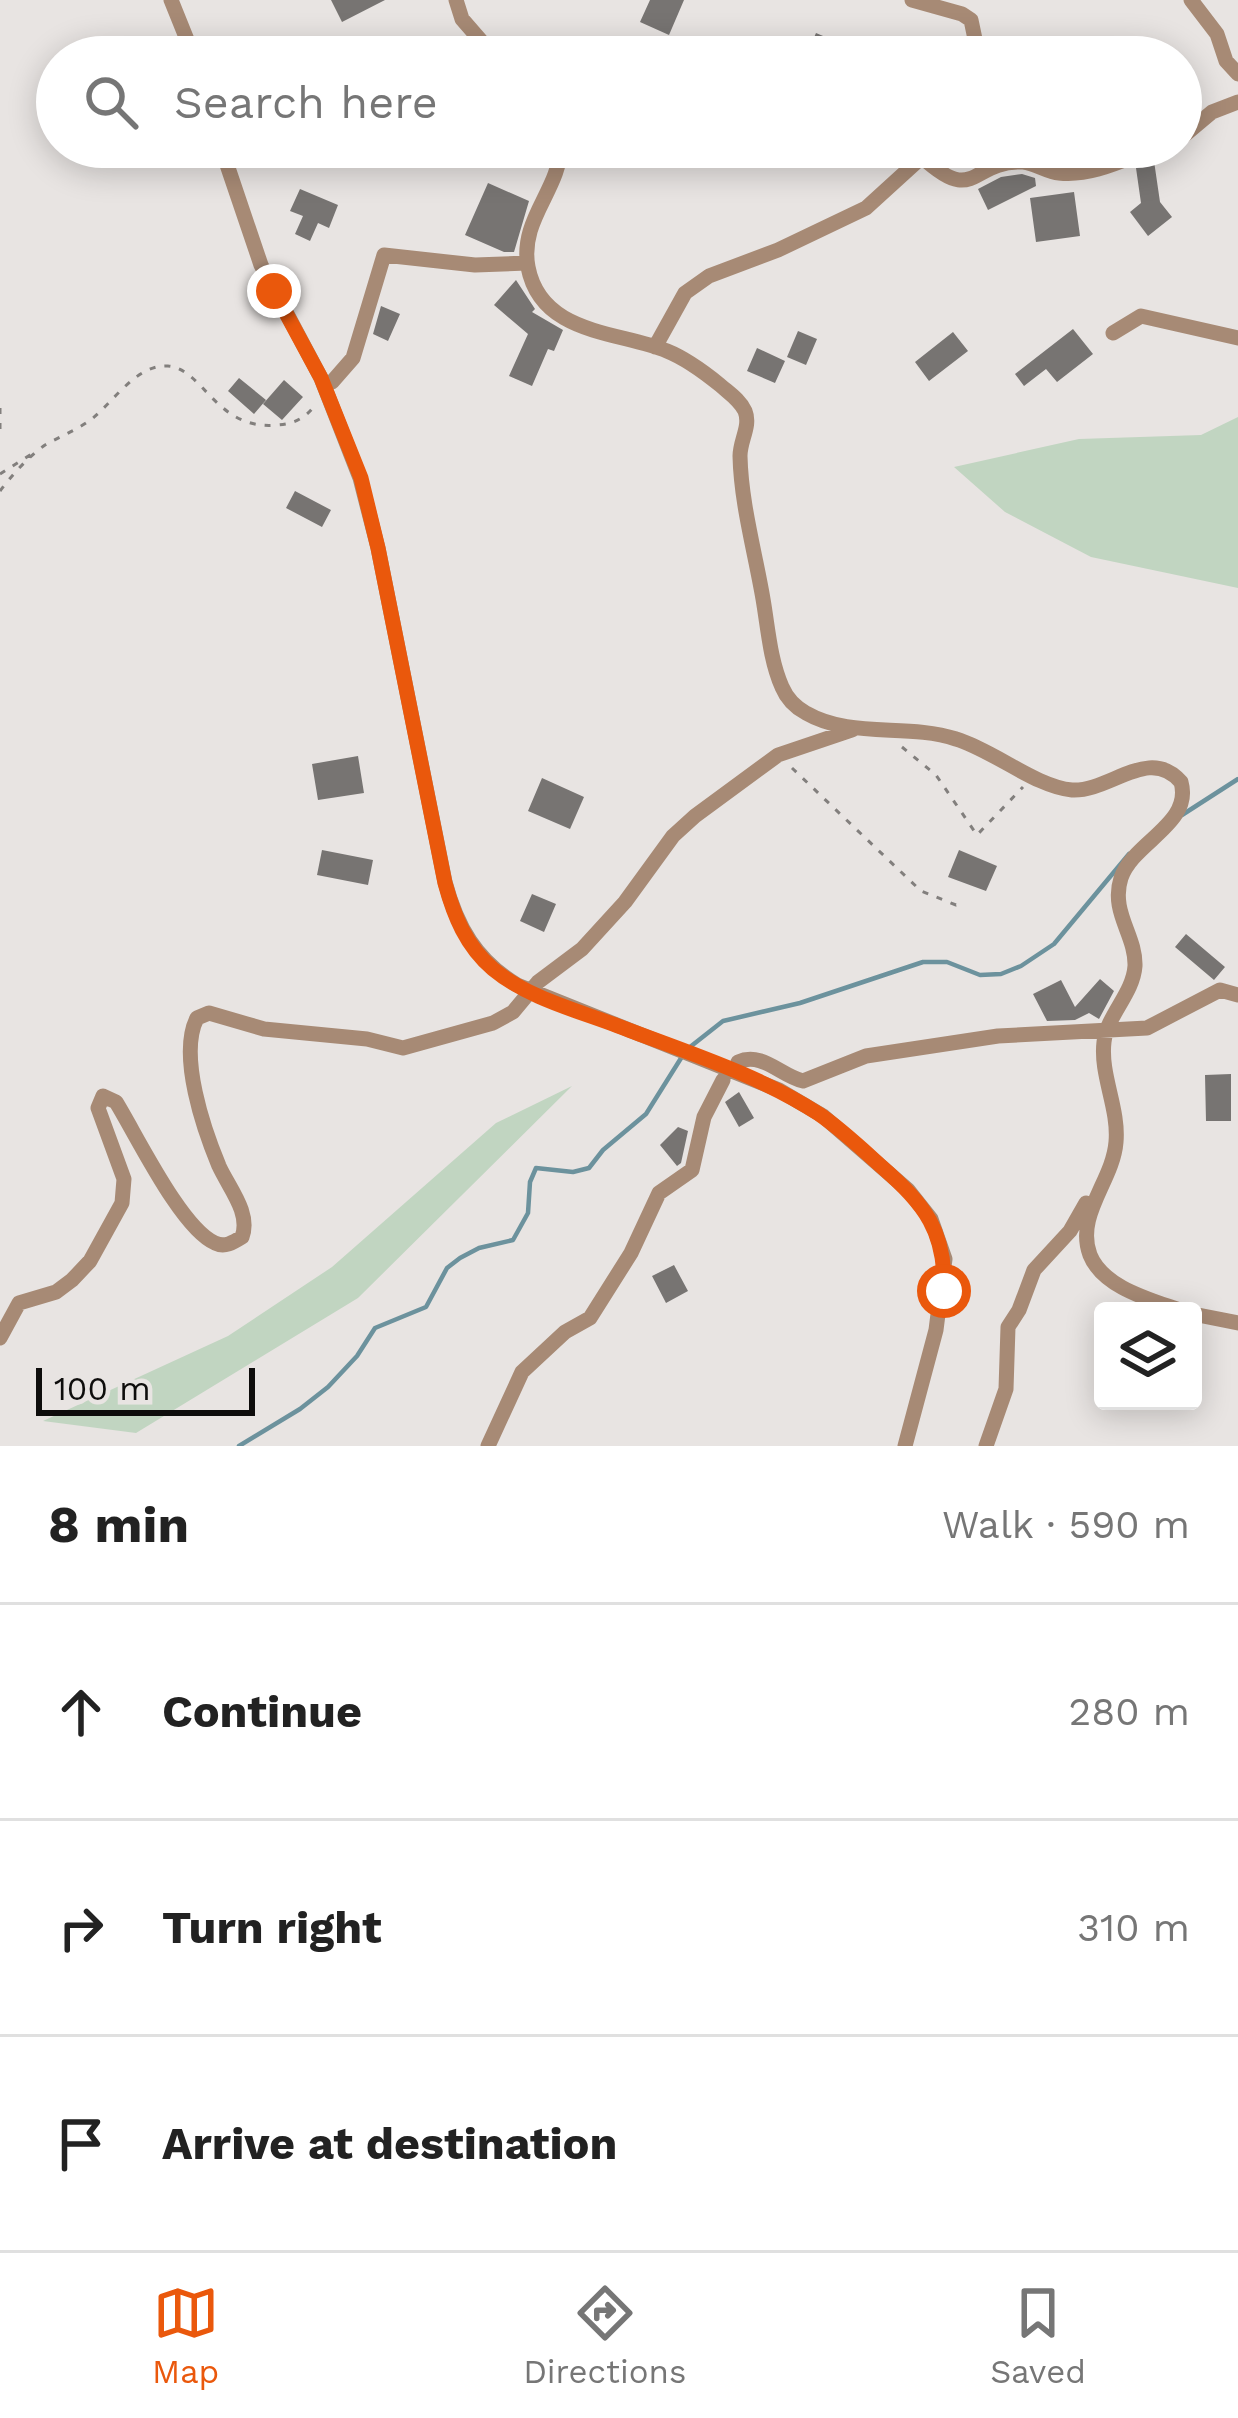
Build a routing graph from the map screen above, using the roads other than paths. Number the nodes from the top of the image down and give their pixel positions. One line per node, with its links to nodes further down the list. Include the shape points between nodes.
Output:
1 (456, 0): 6 (street)
2 (912, 0): 7 (street, via 962,14)
3 (1192, 0): 8 (street)
4 (177, 5): 5 (street)
5 (187, 36)
6 (477, 36)
7 (974, 36)
8 (1238, 74)
9 (1238, 102): 10 (street)
10 (1202, 120)
11 (228, 168): 24 (street, via 261,265 321,378 361,478 454,913 479,956)
12 (557, 168): 18 (street, via 531,224)
13 (908, 168): 21 (street, via 866,208 709,276 686,293)
14 (937, 168): 15 (street, via 963,182)
15 (996, 168)
16 (1040, 168): 17 (street)
17 (1092, 168)
18 (527, 263): 21 (street, via 543,300 567,319); 22 (street, via 384,255 352,358)
19 (1113, 333): 20 (street, via 1141,316)
20 (1238, 338)
21 (655, 347): 23 (street, via 694,365 743,407 741,466 773,662 791,702)
22 (332, 382)
23 (854, 729): 24 (street, via 778,755 673,836 582,949); 26 (street, via 935,733 1064,788 1153,767 1184,788 1172,820 1122,875 1118,909 1135,969)
24 (530, 991): 27 (street); 32 (street, via 494,1023 403,1048 202,1013 191,1032 195,1087 244,1218 242,1237 214,1243 170,1198 116,1102 103,1096 98,1108 124,1179 122,1203 90,1261 56,1292 19,1303)
25 (1238, 995): 26 (street, via 1220,990 1147,1028)
26 (1107, 1029): 27 (street, via 866,1056 803,1081 748,1058); 28 (street, via 1116,1142)
27 (731, 1070): 33 (street, via 704,1117 692,1169 659,1193 590,1318 522,1372); 34 (street, via 823,1116 931,1219 945,1259 944,1291)
28 (1100, 1189): 29 (street, via 1087,1222 1093,1262 1121,1286); 35 (street, via 1042,1258 1008,1327 1006,1389)
29 (1160, 1302)
30 (1202, 1317): 31 (street)
31 (1238, 1323)
32 (0, 1337)
33 (488, 1446)
34 (905, 1446)
35 (986, 1446)

